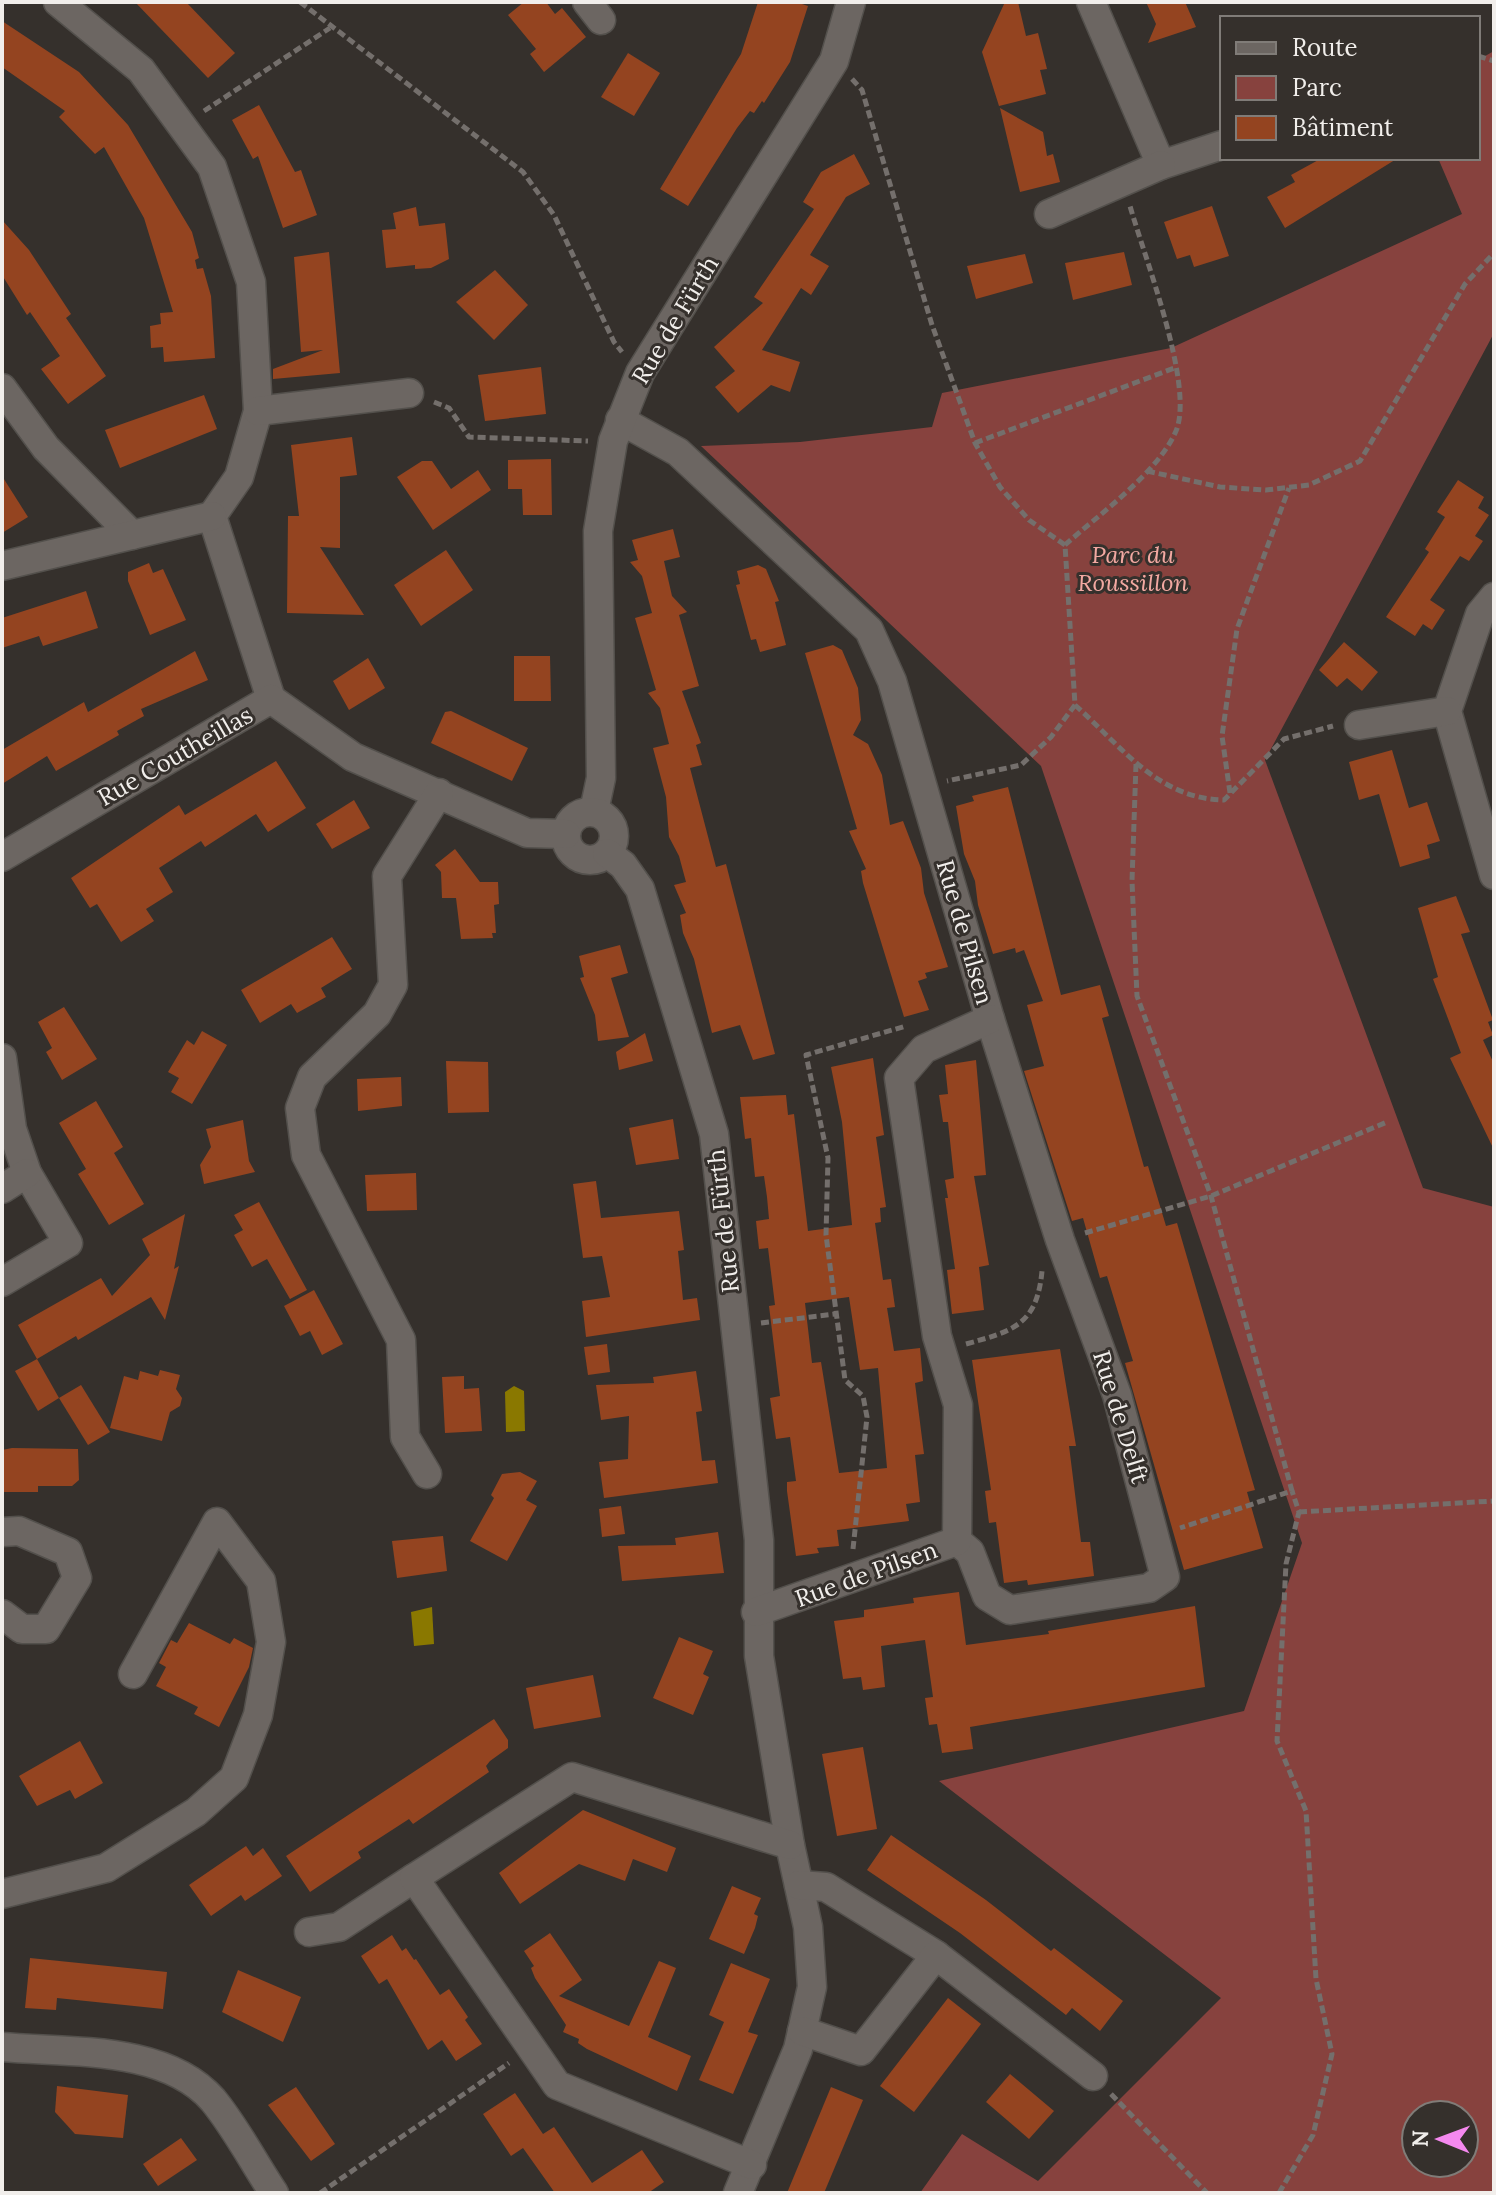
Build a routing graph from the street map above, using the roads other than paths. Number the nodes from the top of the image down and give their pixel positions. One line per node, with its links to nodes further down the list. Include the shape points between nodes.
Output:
1 (58, 2): 9 (street, via 141,70 212,167 251,282)
2 (851, 2): 10 (street, Rue de Fürth, via 834,61 640,373)
3 (1091, 2): 5 (street)
4 (1220, 146): 5 (street)
5 (1161, 165): 6 (street)
6 (1049, 214)
7 (2, 388): 12 (street, via 46,448)
8 (409, 393): 9 (street)
9 (258, 411): 11 (street, via 239,477)
10 (616, 431): 19 (street, Rue de Fürth, via 598,531 601,778); 24 (street, Rue de Pilsen, via 678,452 869,630 892,681)
11 (212, 516): 12 (street); 15 (street)
12 (132, 535): 13 (street)
13 (2, 566)
14 (1494, 597): 16 (street, via 1480,614)
15 (271, 699): 18 (street, Rue Coutheillas, via 353,757); 22 (street, Rue Coutheillas)
16 (1447, 711): 17 (street); 23 (street)
17 (1359, 725)
18 (439, 793): 20 (street, Rue Coutheillas, via 527,833); 29 (street, via 387,876 393,985 377,1014 312,1077 300,1108 306,1155 401,1340 405,1437)
19 (594, 811): 20 (street, via 575,816); 21 (street, via 614,829)
20 (566, 834): 21 (street, via 568,846 585,860)
21 (607, 853): 32 (street, Rue de Fürth, via 640,889 714,1134 759,1540)
22 (2, 857)
23 (1494, 875)
24 (990, 1019): 31 (street, Rue de Pilsen, via 924,1049 899,1078 937,1336 958,1405); 31 (street, Rue de Delft, via 1060,1240 1117,1395 1165,1577 1149,1588 1010,1610 987,1596 970,1552)
25 (2, 1058): 26 (street, via 12,1129)
26 (27, 1173): 27 (street); 28 (street, via 68,1243)
27 (2, 1189)
28 (2, 1282)
29 (427, 1474)
30 (2, 1532): 33 (street, via 19,1531 68,1552 77,1578 46,1629 22,1629)
31 (957, 1541): 32 (street, Rue de Pilsen)
32 (756, 1612): 35 (street, Rue de Fürth)
33 (2, 1614)
34 (133, 1674): 38 (street, via 217,1522 261,1581 271,1642 258,1715 234,1778 196,1812 106,1868)
35 (790, 1845): 36 (street, via 572,1777); 37 (street, Rue de Fürth)
36 (414, 1878): 39 (street, via 339,1927); 44 (street, via 557,2085)
37 (799, 1885): 40 (street, via 826,1887); 41 (street, Rue de Fürth, via 812,1987)
38 (2, 1894)
39 (309, 1932)
40 (936, 1955): 41 (street, via 861,2051); 43 (street)
41 (802, 2031): 44 (street, Rue de Fürth)
42 (2, 2047): 45 (street, via 141,2060 175,2074 212,2099)
43 (1093, 2076)
44 (752, 2165): 46 (street, Rue de Fürth)
45 (274, 2193)
46 (738, 2193)

